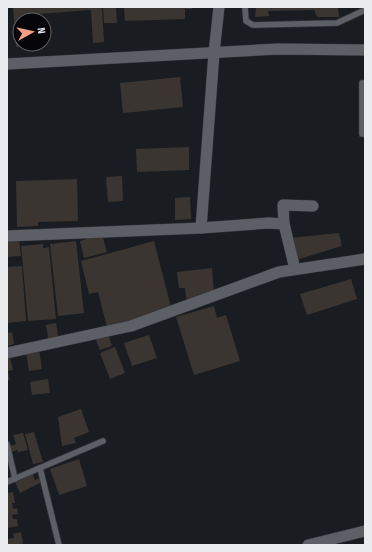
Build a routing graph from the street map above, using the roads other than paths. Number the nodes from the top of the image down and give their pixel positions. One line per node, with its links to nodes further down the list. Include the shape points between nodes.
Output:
1 (219, 7): 5 (street)
2 (245, 7): 3 (lane, via 246,21 253,24 337,23)
3 (365, 10)
4 (365, 50): 5 (street, via 278,49)
5 (214, 53): 6 (street); 11 (street)
6 (7, 64)
7 (365, 83): 8 (lane, via 362,83 362,134)
8 (365, 134)
9 (313, 206): 10 (street, via 283,205)
10 (284, 224): 11 (street); 14 (street)
11 (201, 228): 12 (street)
12 (7, 236)
13 (365, 259): 14 (street)
14 (295, 269): 15 (street, via 271,275 131,326)
15 (7, 353)
16 (103, 441): 18 (lane)
17 (7, 444): 19 (lane)
18 (40, 468): 19 (lane); 22 (lane)
19 (15, 479): 20 (lane)
20 (7, 482)
21 (365, 531): 23 (street)
22 (59, 545)
23 (308, 545)

